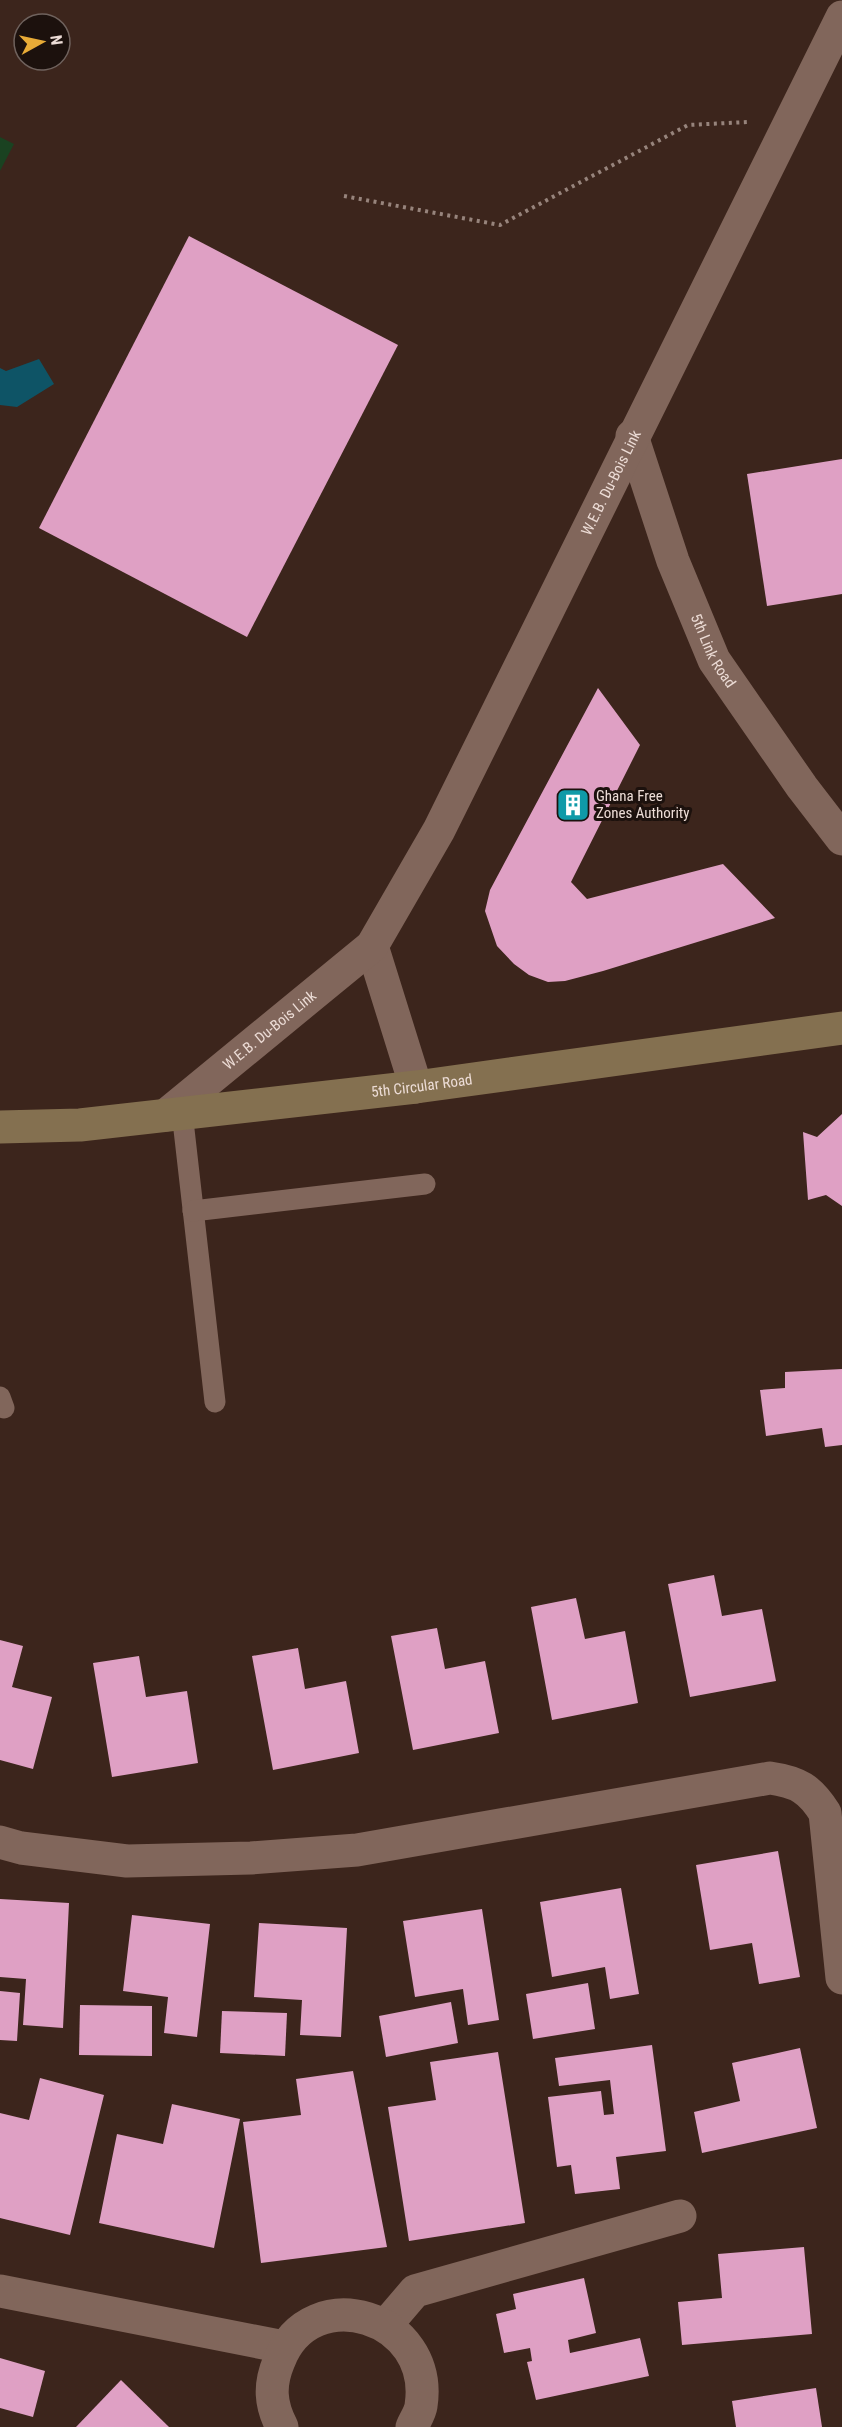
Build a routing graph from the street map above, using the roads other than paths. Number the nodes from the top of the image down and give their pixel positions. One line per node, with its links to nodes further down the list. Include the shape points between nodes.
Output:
1 (842, 17): 2 (street, W.E.B. Du-Bois Link)
2 (632, 436): 3 (street, 5th Link Road, via 673,561 714,660); 4 (street, W.E.B. Du-Bois Link, via 439,830)
3 (842, 839)
4 (372, 946): 6 (street); 7 (street, W.E.B. Du-Bois Link)
5 (840, 1024): 6 (street, 5th Circular Road)
6 (416, 1087): 7 (street, 5th Circular Road)
7 (174, 1113): 8 (street, 5th Circular Road, via 81,1125); 10 (lane)
8 (0, 1127)
9 (425, 1184): 10 (lane)
10 (193, 1211): 11 (lane)
11 (215, 1402)
12 (0, 1842): 13 (street, via 127,1860 252,1858 357,1850 770,1778 787,1780 804,1787 825,1813)
13 (842, 1978)
14 (680, 2216): 16 (street, via 415,2291)
15 (0, 2291): 17 (street)
16 (386, 2325): 17 (street, via 357,2315 326,2317 303,2328); 19 (street, via 409,2347 421,2376 421,2407)
17 (284, 2347): 18 (street, via 272,2378 274,2412)
18 (282, 2427)
19 (412, 2427)

